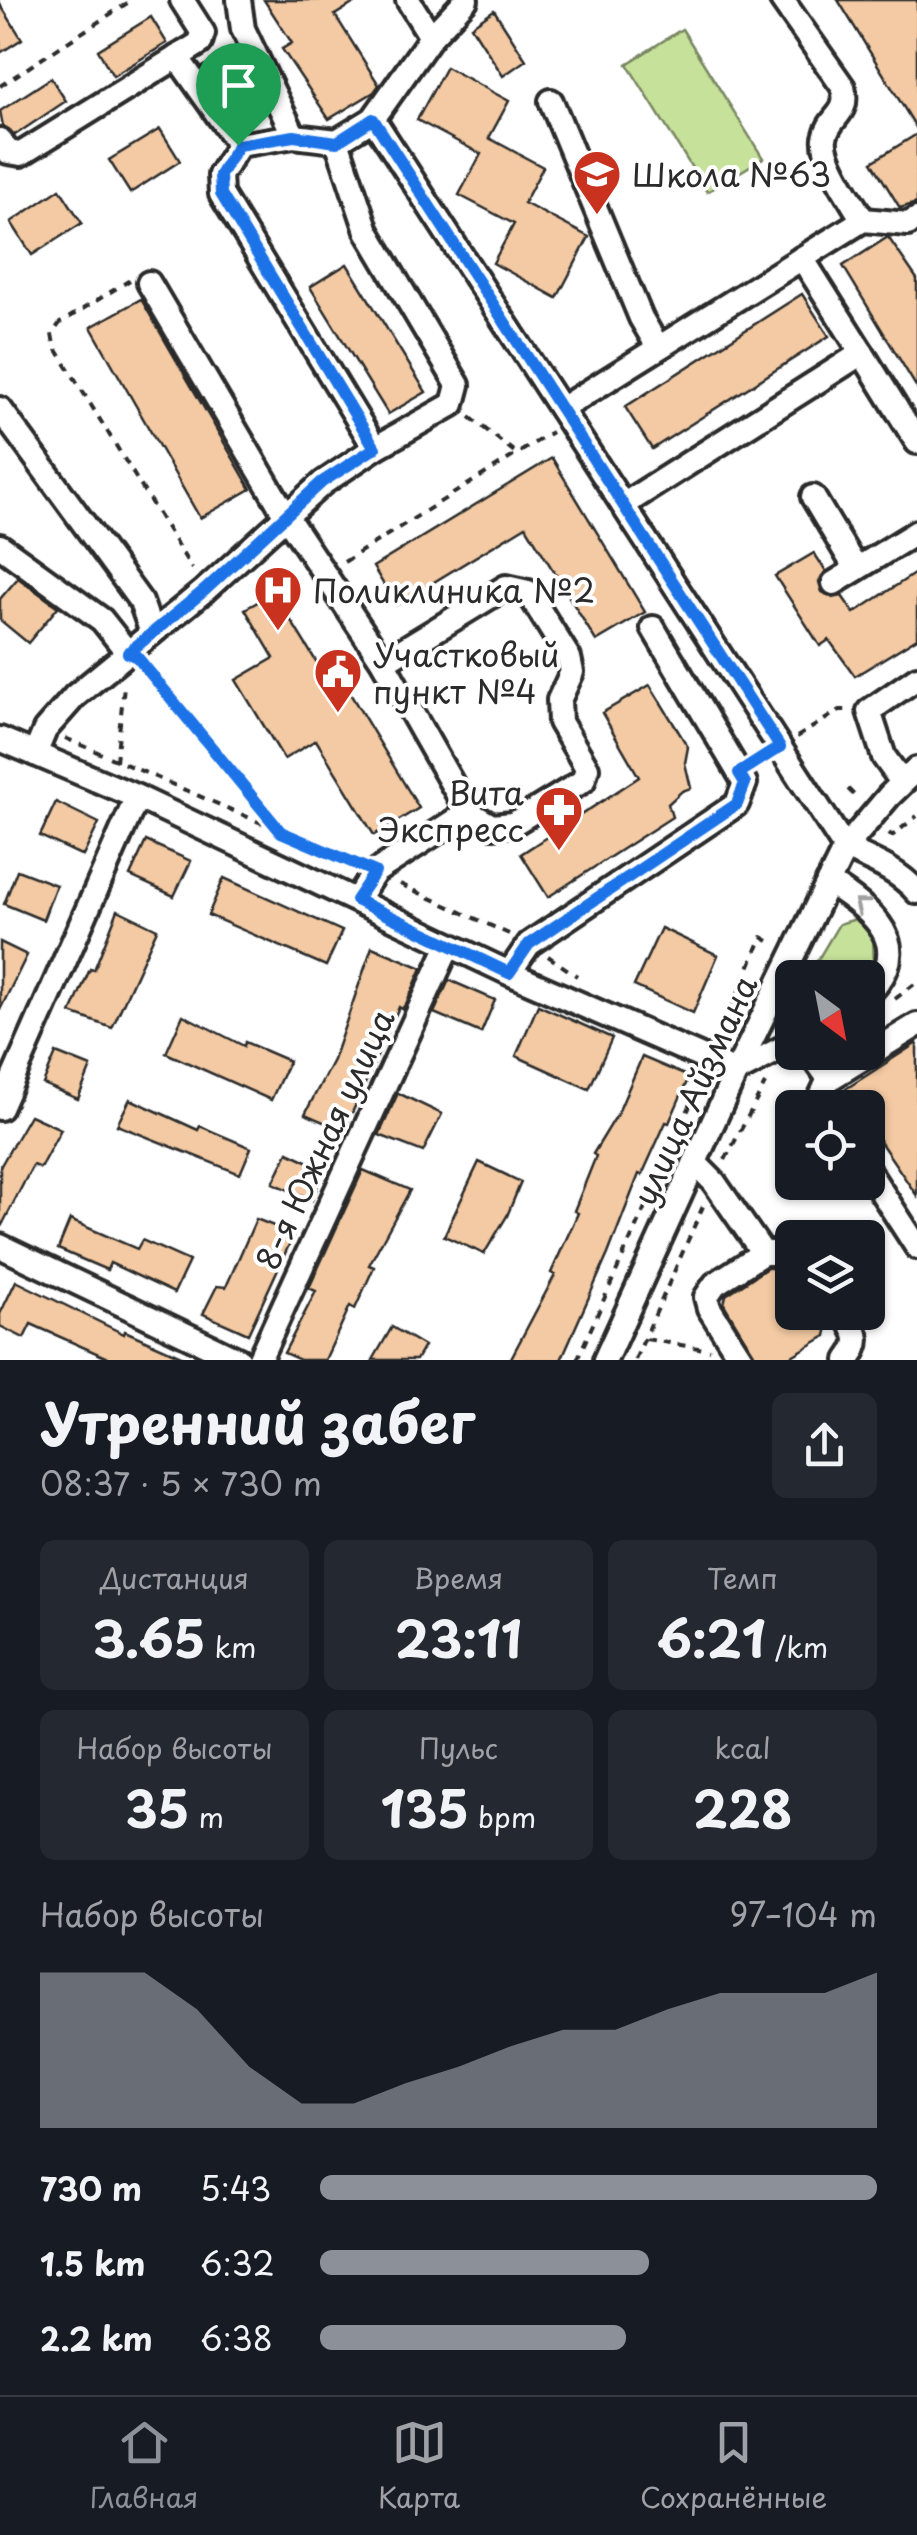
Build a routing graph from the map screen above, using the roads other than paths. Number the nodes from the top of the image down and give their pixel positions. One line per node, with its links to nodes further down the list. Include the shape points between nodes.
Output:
1 (182, 0): 7 (street, via 202,33 200,42)
2 (239, 0): 10 (street, via 243,29)
3 (408, 0): 6 (street)
4 (466, 0): 6 (street)
5 (782, 0): 15 (street, via 843,87 844,110 824,143)
6 (431, 37): 9 (street)
7 (177, 57): 11 (street, via 22,154 8,152); 13 (street)
8 (551, 100): 18 (street)
9 (373, 119): 12 (street); 21 (street)
10 (294, 136): 12 (street); 13 (street)
11 (0, 140)
12 (337, 142): 23 (street, via 367,231 458,384 453,404)
13 (238, 145): 23 (street, via 220,175 221,194)
14 (917, 219): 15 (street)
15 (863, 220): 16 (street)
16 (802, 258): 18 (street); 19 (street)
17 (150, 283): 26 (street)
18 (658, 348): 21 (street)
19 (862, 354): 22 (street); 25 (street)
20 (0, 410): 32 (street, via 141,602)
21 (565, 415): 25 (street)
22 (917, 442)
23 (375, 448): 26 (street, via 322,482)
24 (813, 497): 29 (street)
25 (623, 506): 41 (street)
26 (286, 516): 32 (street); 34 (street)
27 (917, 532): 29 (street)
28 (0, 546): 33 (street, via 102,620)
29 (856, 569): 30 (street)
30 (834, 583)
31 (653, 628): 46 (street, via 745,783 737,804 529,944)
32 (152, 632): 33 (street)
33 (128, 653): 37 (street, via 75,696 45,730)
34 (383, 662): 40 (street); 40 (street, via 506,587 528,592 569,658 560,722 586,768 583,782 512,824 492,826)
35 (917, 678): 38 (street, via 869,711 884,757)
36 (0, 739): 37 (street)
37 (35, 754): 39 (street)
38 (910, 776): 41 (street, улица Айзмана)
39 (137, 797): 44 (street); 54 (street)
40 (468, 812): 44 (street, via 375,872)
41 (845, 848): 42 (street, улица Айзмана); 43 (street, via 886,867)
42 (828, 882): 47 (street, one-way to 42, via 894,945 885,927); 51 (street, улица Айзмана)
43 (917, 892)
44 (356, 900): 45 (street)
45 (450, 945): 46 (street); 64 (street, 8-я Южная улица)
46 (509, 973): 51 (street)
47 (885, 973)
48 (917, 1026): 52 (street)
49 (775, 1052): 51 (street)
50 (822, 1070): 52 (street)
51 (736, 1072): 55 (street, улица Айзмана)
52 (828, 1080): 53 (street)
53 (824, 1090)
54 (0, 1108)
55 (695, 1164): 59 (street); 65 (street, улица Айзмана)
56 (885, 1197): 58 (street)
57 (0, 1246): 63 (street)
58 (917, 1247)
59 (763, 1253): 60 (street); 62 (street, via 706,1297)
60 (775, 1253)
61 (855, 1330): 66 (street, via 858,1348)
62 (741, 1358)
63 (239, 1360)
64 (258, 1360)
65 (605, 1360)
66 (848, 1360)

